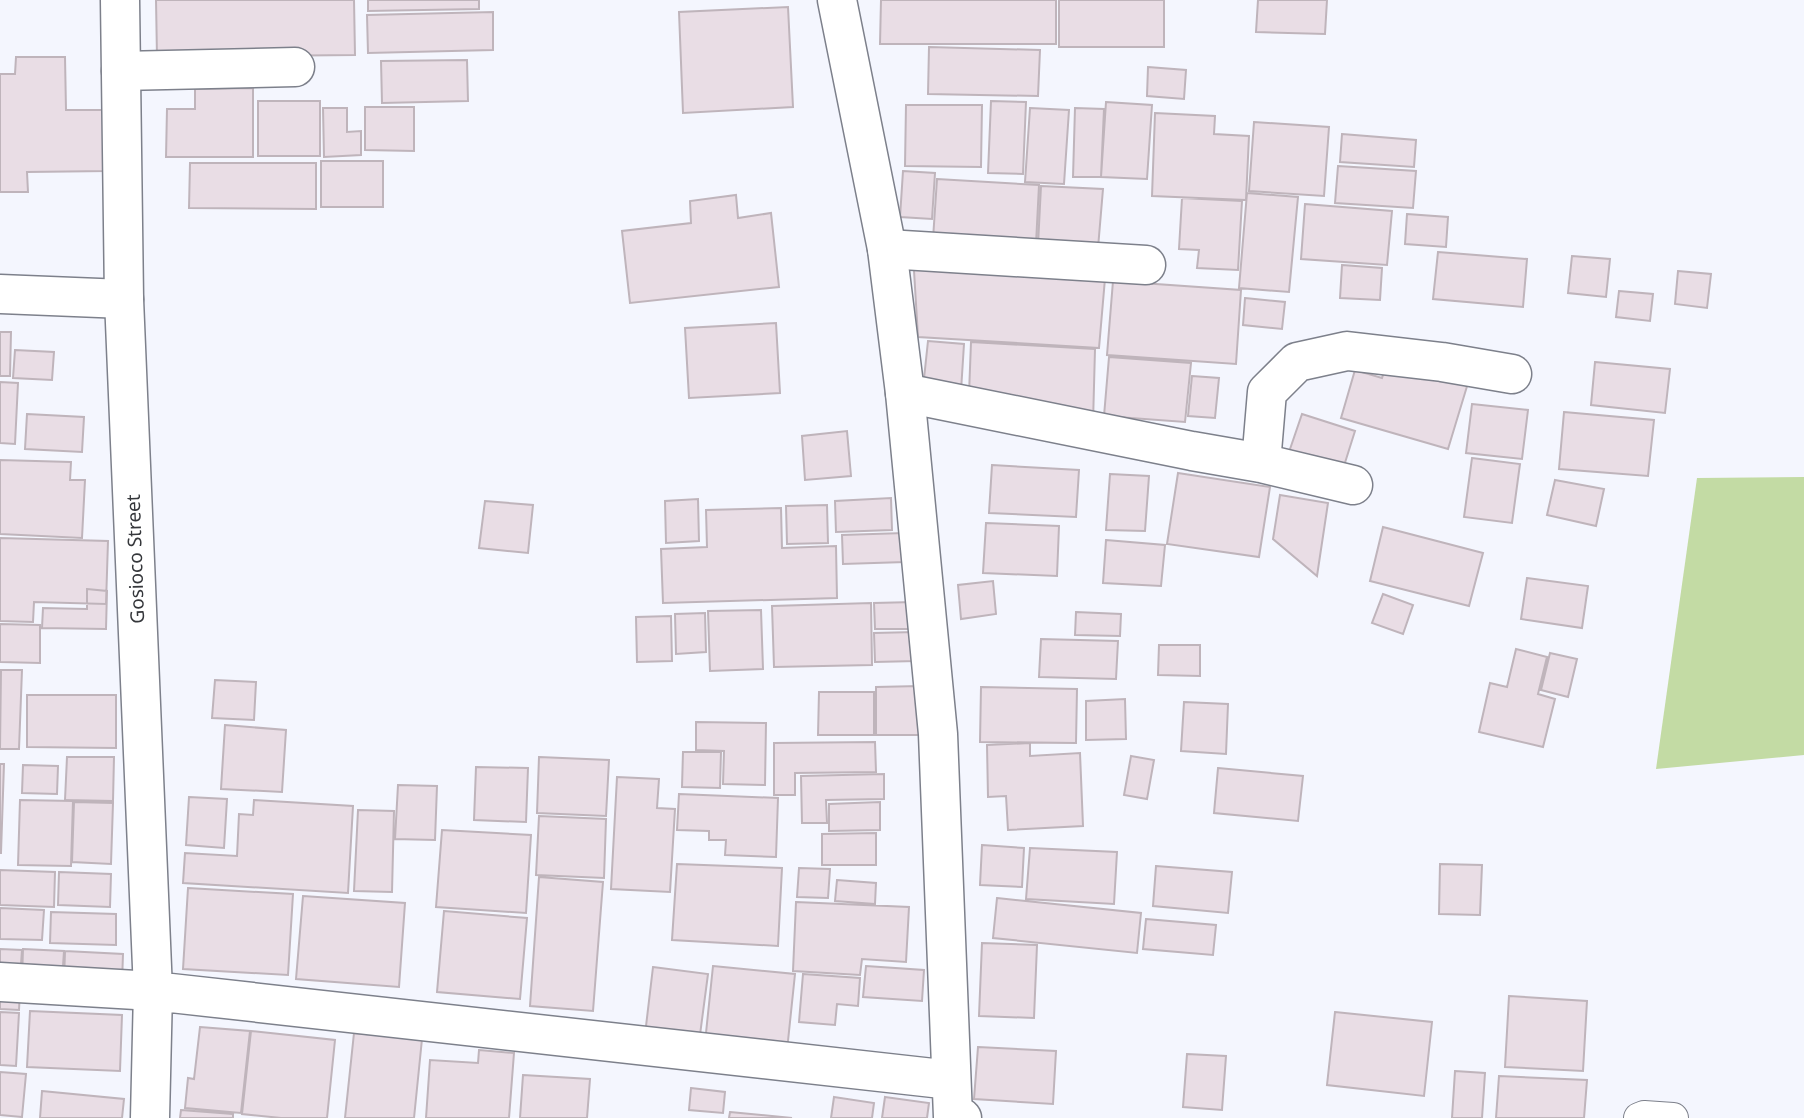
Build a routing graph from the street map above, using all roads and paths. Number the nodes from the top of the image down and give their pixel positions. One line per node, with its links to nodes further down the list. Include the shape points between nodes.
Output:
1 (120, 0): 4 (street, Gosioco Street)
2 (837, 0): 5 (street)
3 (295, 67): 4 (street)
4 (121, 71): 8 (street, Gosioco Street)
5 (887, 249): 6 (street); 10 (street)
6 (1146, 265)
7 (0, 294): 8 (street)
8 (124, 299): 14 (street, Gosioco Street)
9 (1512, 374): 11 (street, via 1347,351 1297,362 1267,392)
10 (905, 393): 11 (street); 15 (street, via 938,734)
11 (1261, 463): 12 (street)
12 (1353, 485)
13 (0, 982): 14 (street)
14 (153, 990): 15 (street); 16 (street, Gosioco Street)
15 (955, 1108)
16 (150, 1118)
17 (1639, 1118): 18 (lane)
18 (1673, 1118)

